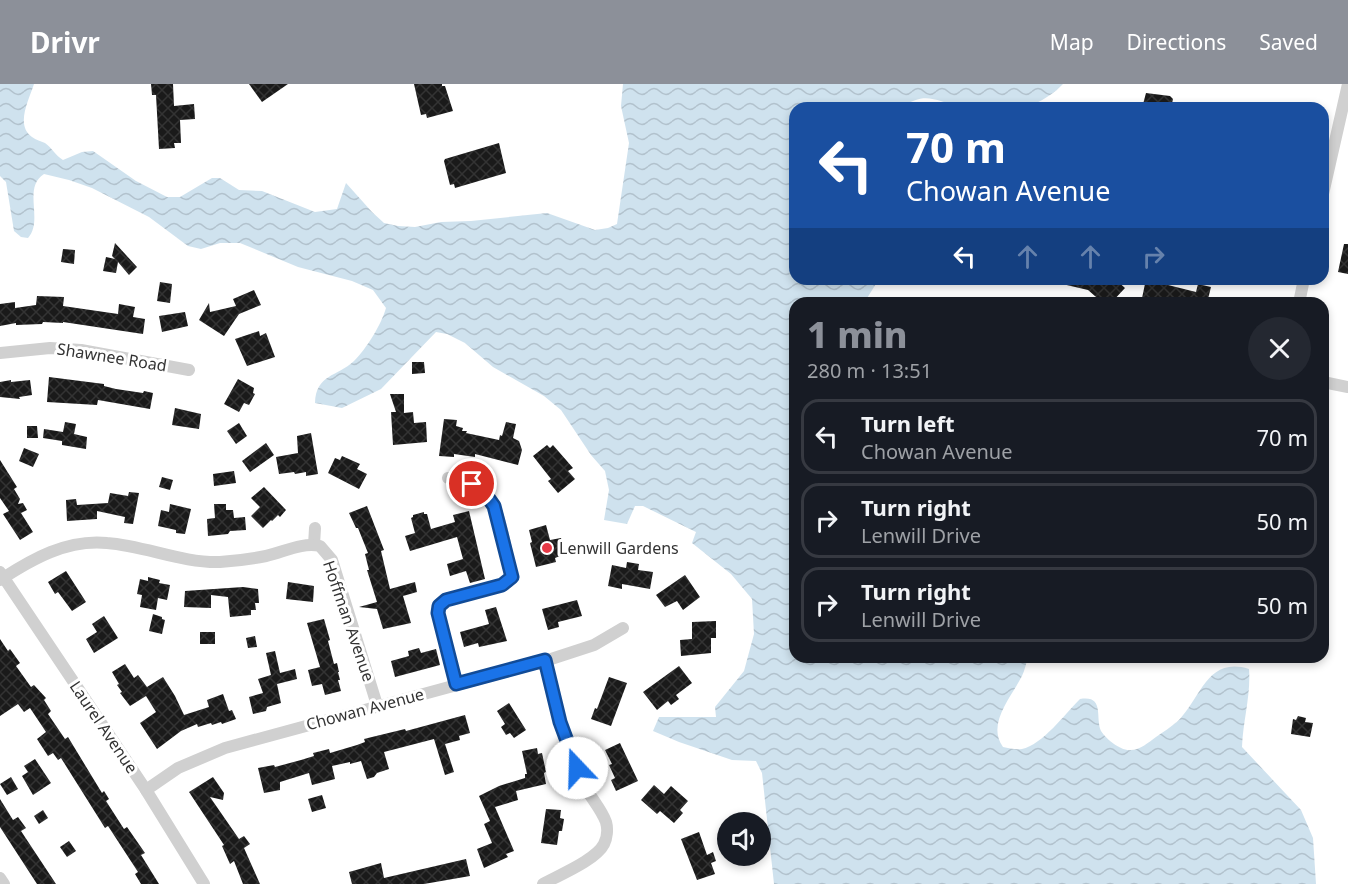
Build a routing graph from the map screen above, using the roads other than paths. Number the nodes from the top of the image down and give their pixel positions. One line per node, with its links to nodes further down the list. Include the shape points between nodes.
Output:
1 (1348, 84): 2 (street)
2 (1329, 168)
3 (0, 353): 4 (street, Shawnee Road, via 70,350)
4 (189, 370)
5 (1329, 383): 6 (street)
6 (1348, 387)
7 (448, 478): 13 (street, via 472,484 489,496 512,577 502,585 446,600 439,606)
8 (315, 528): 9 (street)
9 (314, 545): 10 (street, Hoffman Avenue, via 220,562 178,559 107,543 87,544 50,552); 14 (street, Hoffman Avenue, via 320,546 332,560)
10 (1, 576): 15 (street, Laurel Avenue)
11 (623, 628): 12 (street, Chowan Avenue, via 594,645)
12 (545, 660): 13 (street, Chowan Avenue); 16 (street, via 570,752 604,819)
13 (456, 684): 14 (street, Chowan Avenue)
14 (377, 705): 15 (street, Chowan Avenue, via 210,754 178,768)
15 (146, 790): 20 (street, Laurel Avenue)
16 (606, 838): 17 (street); 21 (street, via 596,854)
17 (620, 841)
18 (0, 878): 19 (street)
19 (4, 884)
20 (204, 884)
21 (543, 884)

